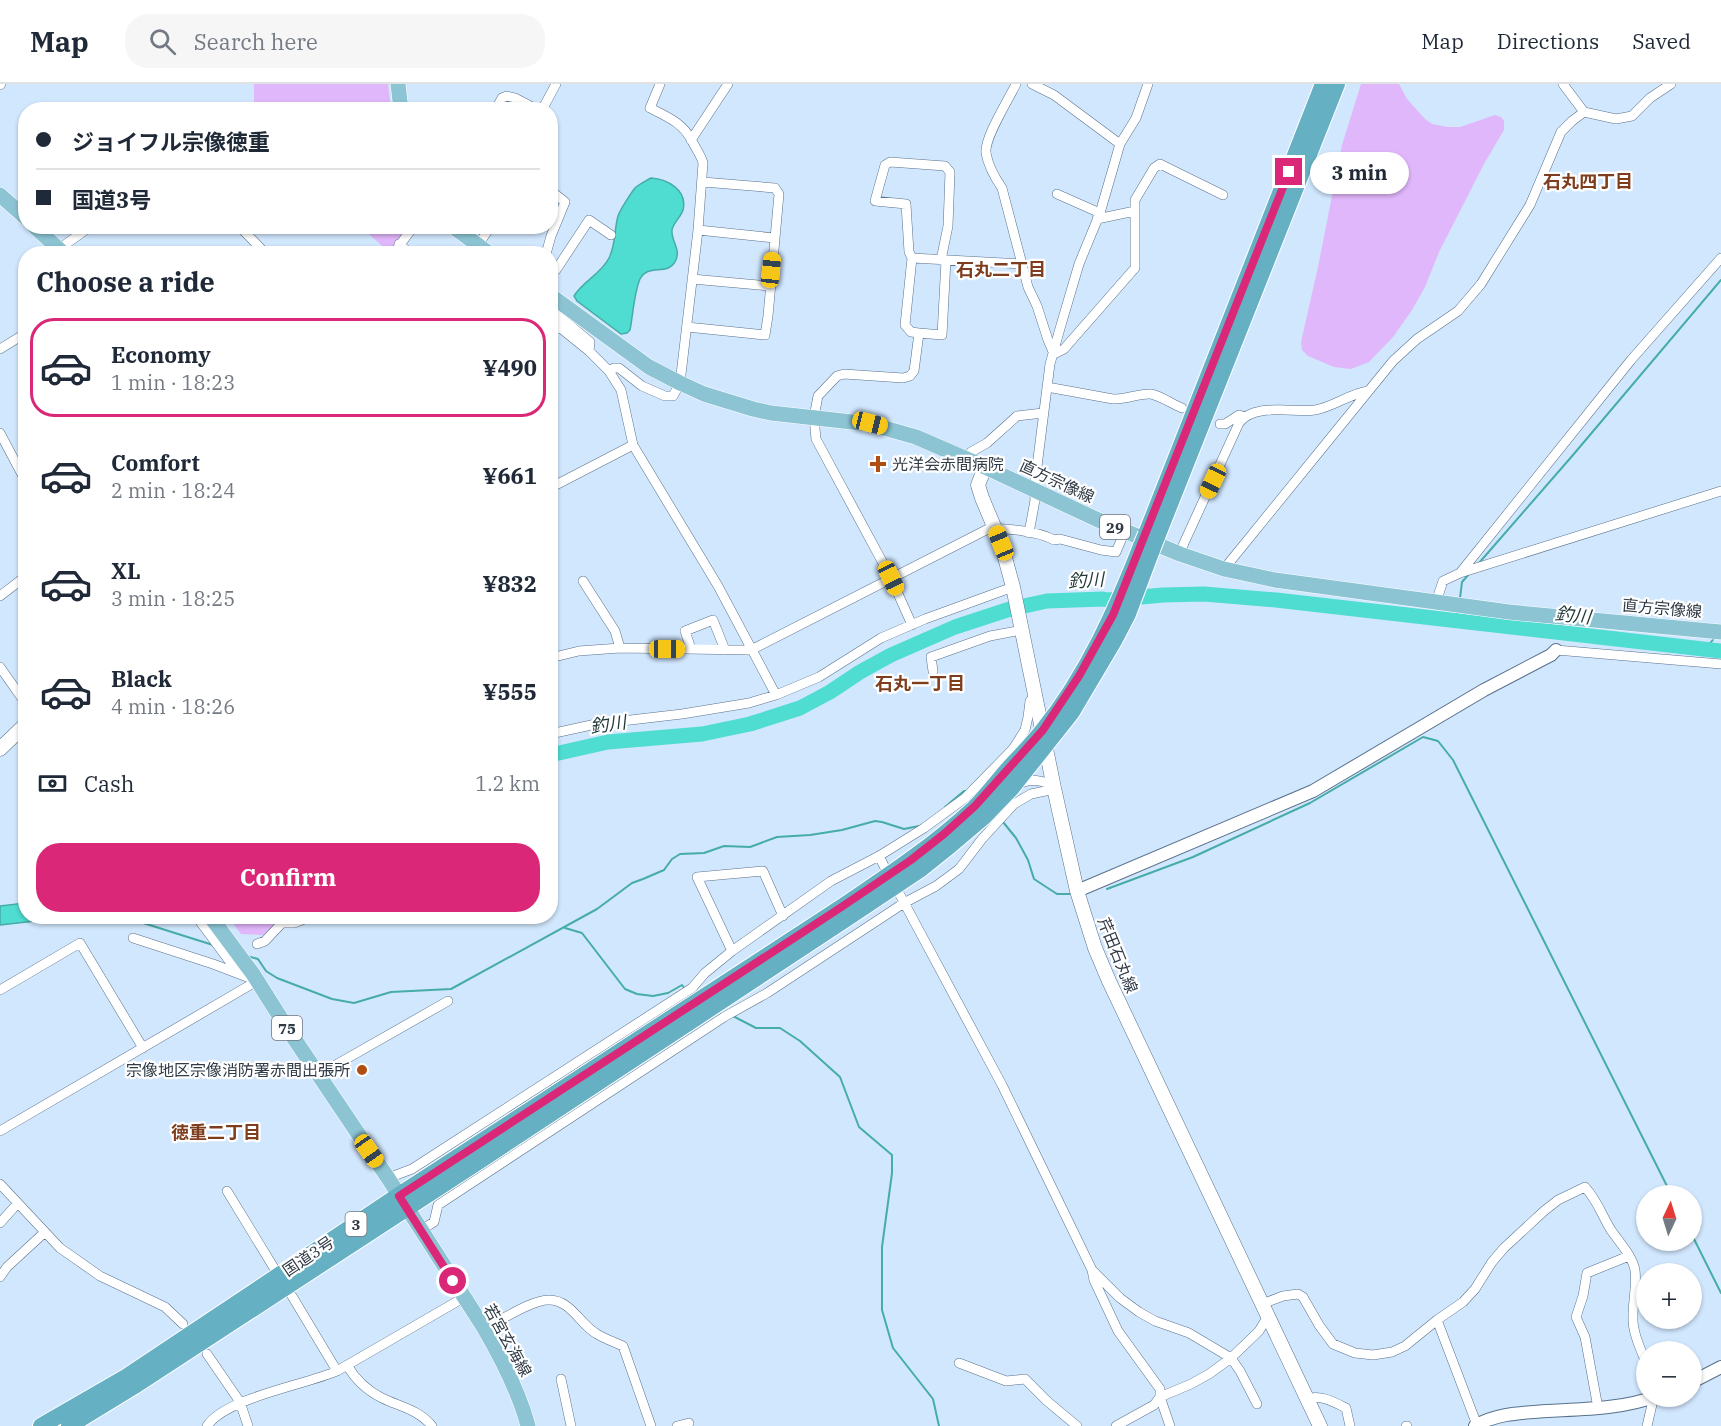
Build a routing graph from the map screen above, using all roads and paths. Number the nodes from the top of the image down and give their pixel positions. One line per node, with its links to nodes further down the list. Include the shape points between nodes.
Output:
1 (398, 84): 12 (main road)
2 (556, 84): 15 (street)
3 (660, 84): 17 (street, via 650,108 676,120)
4 (728, 84): 17 (street)
5 (1016, 84): 45 (street, via 990,135 986,152 1002,188)
6 (1032, 84): 18 (street, via 1054,95)
7 (1148, 84): 18 (street, via 1136,118)
8 (1323, 84): 78 (highway, 国道3号 / 3)
9 (1337, 84): 78 (highway, 国道3号 / 3)
10 (1563, 84): 16 (street)
11 (1671, 84): 16 (street, via 1632,116 1616,119)
12 (400, 102)
13 (500, 102): 14 (street, via 507,96)
14 (523, 102)
15 (545, 102)
16 (1584, 112): 61 (street, via 1561,132 1530,205 1481,284 1458,311 1393,361)
17 (692, 140): 19 (street, via 703,164)
18 (1120, 144): 26 (street)
19 (703, 182): 28 (street); 35 (street, via 775,189 779,194)
20 (1057, 194): 26 (street)
21 (0, 195): 24 (main road)
22 (1223, 195): 25 (street, via 1160,164 1136,200)
23 (558, 196): 27 (street, via 565,202)
24 (18, 211)
25 (1136, 212): 26 (street); 57 (street, via 1135,268 1064,349)
26 (1099, 216): 57 (street, via 1079,264)
27 (558, 219)
28 (698, 230): 35 (street); 47 (street)
29 (43, 234): 37 (main road)
30 (82, 234): 38 (street)
31 (247, 234): 39 (street)
32 (407, 234): 36 (street)
33 (461, 234): 41 (main road)
34 (611, 235): 46 (street, via 589,220)
35 (775, 238): 48 (street)
36 (399, 244): 40 (street)
37 (56, 246)
38 (68, 246)
39 (258, 246)
40 (401, 246)
41 (474, 246)
42 (912, 258): 44 (street); 44 (street, via 906,204 874,201 885,165 890,162 945,166 950,172); 53 (street, via 905,325 911,332)
43 (1721, 258): 81 (street, via 1631,360)
44 (944, 260): 45 (street); 53 (street, via 942,336)
45 (1022, 264): 57 (street)
46 (558, 267)
47 (692, 279): 48 (street); 52 (street)
48 (770, 286): 52 (street, via 765,335)
49 (558, 301): 59 (main road, 直方宗像線 / 29, via 649,367)
50 (558, 315): 56 (street, via 590,342)
51 (558, 327): 56 (street)
52 (687, 327): 59 (street)
53 (919, 333): 64 (street, via 910,376 837,376 818,396)
54 (18, 338): 55 (street)
55 (0, 350)
56 (589, 351): 58 (street)
57 (1054, 354): 60 (street)
58 (609, 371): 59 (street, via 619,368 642,386 665,396 673,396); 68 (street, via 621,390)
59 (680, 383): 64 (main road, 直方宗像線 / 29, via 753,409)
60 (1047, 387): 62 (street, via 1122,400 1148,394); 63 (street)
61 (1368, 390): 65 (street, via 1313,410 1271,410); 80 (street)
62 (1182, 408)
63 (1043, 413): 69 (street, via 1017,416 971,452); 73 (street)
64 (814, 417): 69 (main road, 直方宗像線 / 29, via 870,423 916,437); 82 (street, via 816,439)
65 (1244, 417): 66 (street, via 1239,415); 79 (street)
66 (1220, 424)
67 (0, 433): 70 (street)
68 (633, 445): 72 (street); 94 (street, via 718,586)
69 (968, 460): 71 (main road, 直方宗像線 / 29)
70 (18, 467)
71 (985, 467): 73 (main road, 直方宗像線 / 29); 75 (main road, 芹田石丸線, via 978,485)
72 (558, 484)
73 (1034, 490): 76 (main road, 直方宗像線 / 29); 77 (street)
74 (1721, 491): 81 (street)
75 (995, 529): 77 (street); 82 (street); 85 (main road, 芹田石丸線)
76 (1125, 531): 77 (street, via 1116,552); 79 (main road, 直方宗像線 / 29)
77 (1029, 533)
78 (1149, 542): 105 (highway, 国道3号 / 3, via 1120,614)
79 (1180, 554): 80 (main road, 直方宗像線 / 29)
80 (1224, 569): 87 (main road, 直方宗像線 / 29, via 1275,580)
81 (1460, 573): 87 (street, via 1443,581)
82 (891, 578): 88 (street); 94 (street)
83 (583, 581): 91 (street, via 615,631)
84 (18, 582): 86 (street)
85 (1013, 589): 88 (street); 89 (main road, 芹田石丸線)
86 (0, 596)
87 (1436, 602): 90 (main road, 直方宗像線 / 29)
88 (912, 625): 101 (street, via 881,638 819,677)
89 (1022, 630): 99 (street, via 990,636 931,657); 102 (main road, 芹田石丸線)
90 (1721, 632)
91 (620, 648): 92 (street); 96 (street)
92 (691, 649): 93 (street); 93 (street, via 684,632 713,620)
93 (725, 650): 94 (street)
94 (751, 650): 101 (street)
95 (1556, 650): 97 (street); 111 (street, via 1313,791)
96 (558, 656)
97 (1721, 664)
98 (0, 667): 100 (street)
99 (933, 670)
100 (18, 693)
101 (776, 695): 104 (street, via 749,703)
102 (1036, 695): 105 (main road, 芹田石丸線); 109 (street, via 1030,701 1025,730 1013,749 965,798)
103 (18, 732): 106 (main road)
104 (558, 732)
105 (1045, 738): 107 (main road, 芹田石丸線); 108 (highway, 国道3号 / 3); 122 (highway, 国道3号 / 3, via 975,806 911,860)
106 (0, 749)
107 (1054, 788): 108 (street, via 1039,781 1026,781); 111 (main road, 芹田石丸線); 112 (street, via 1014,804 959,869 936,886)
108 (1011, 789): 122 (highway, 国道3号 / 3, via 921,869)
109 (879, 856): 110 (street); 113 (street, via 831,881)
110 (885, 870)
111 (1077, 891): 141 (main road, 芹田石丸線, via 1109,981)
112 (902, 899): 133 (street, via 767,993 724,1017 438,1204 434,1222); 137 (street, via 1002,1085)
113 (783, 916): 119 (street); 119 (street, via 763,872 697,877)
114 (209, 924): 120 (street)
115 (210, 924): 120 (main road, 若宮玄海線 / 75, via 223,933)
116 (281, 924): 118 (street)
117 (133, 938): 120 (street)
118 (257, 944)
119 (732, 951): 127 (street, via 692,988 412,1169)
120 (250, 976): 124 (street); 125 (main road, 若宮玄海線 / 75)
121 (0, 990): 124 (street, via 80,943)
122 (720, 994): 130 (highway, 国道3号 / 3)
123 (448, 1001): 125 (street)
124 (143, 1048): 126 (street)
125 (318, 1075): 127 (main road, 若宮玄海線 / 75)
126 (0, 1131)
127 (388, 1178): 130 (main road, 若宮玄海線 / 75)
128 (0, 1184): 131 (street)
129 (227, 1191): 136 (street)
130 (403, 1202): 133 (main road, 若宮玄海線 / 75); 163 (highway, 国道3号 / 3, via 126,1377); 164 (highway, 国道3号 / 3, via 133,1387)
131 (18, 1203): 132 (street); 134 (street)
132 (0, 1223)
133 (422, 1230): 140 (main road, 若宮玄海線 / 75)
134 (45, 1232): 138 (street); 143 (street, via 60,1248 100,1276 165,1307)
135 (1629, 1256): 142 (street, via 1585,1187 1558,1200 1515,1236 1463,1302); 145 (street, via 1636,1281 1632,1318); 160 (street, via 1587,1273 1576,1317 1585,1337)
136 (274, 1268)
137 (1092, 1270): 147 (street, via 1139,1312 1189,1333); 154 (street, via 1118,1331 1160,1389)
138 (0, 1277)
139 (292, 1296): 151 (street)
140 (464, 1298): 144 (main road, 若宮玄海線 / 75); 149 (street)
141 (1265, 1310): 142 (street, via 1283,1296 1298,1294 1304,1297 1333,1344 1373,1355 1406,1346); 147 (street, via 1258,1331); 155 (main road, 芹田石丸線)
142 (1437, 1320): 162 (street)
143 (183, 1324)
144 (484, 1328): 168 (main road, 若宮玄海線 / 75, via 512,1383); 170 (street, via 530,1305 559,1301 595,1334 623,1346)
145 (1638, 1341)
146 (207, 1354): 156 (street)
147 (1231, 1358): 154 (street, via 1191,1384); 158 (street)
148 (959, 1363): 172 (street, via 1006,1381 1025,1379)
149 (347, 1365): 151 (street); 167 (street, via 369,1389 413,1410)
150 (1721, 1367): 152 (street)
151 (337, 1371): 156 (street)
152 (1702, 1377)
153 (561, 1379): 169 (street)
154 (1160, 1397): 173 (street, via 1154,1405); 174 (street)
155 (1307, 1399): 175 (main road, 芹田石丸線); 176 (street, via 1314,1396 1346,1408)
156 (240, 1402): 165 (street); 166 (street)
157 (1636, 1402): 160 (street)
158 (1257, 1404)
159 (1652, 1407): 177 (street)
160 (1598, 1408): 162 (street, via 1517,1413)
161 (689, 1423): 171 (street)
162 (1476, 1425)
163 (41, 1426)
164 (69, 1426)
165 (207, 1426)
166 (249, 1426)
167 (432, 1426)
168 (528, 1426)
169 (571, 1426)
170 (651, 1426)
171 (677, 1426)
172 (1077, 1426)
173 (1116, 1426)
174 (1170, 1426)
175 (1320, 1426)
176 (1350, 1426)
177 (1647, 1426)

